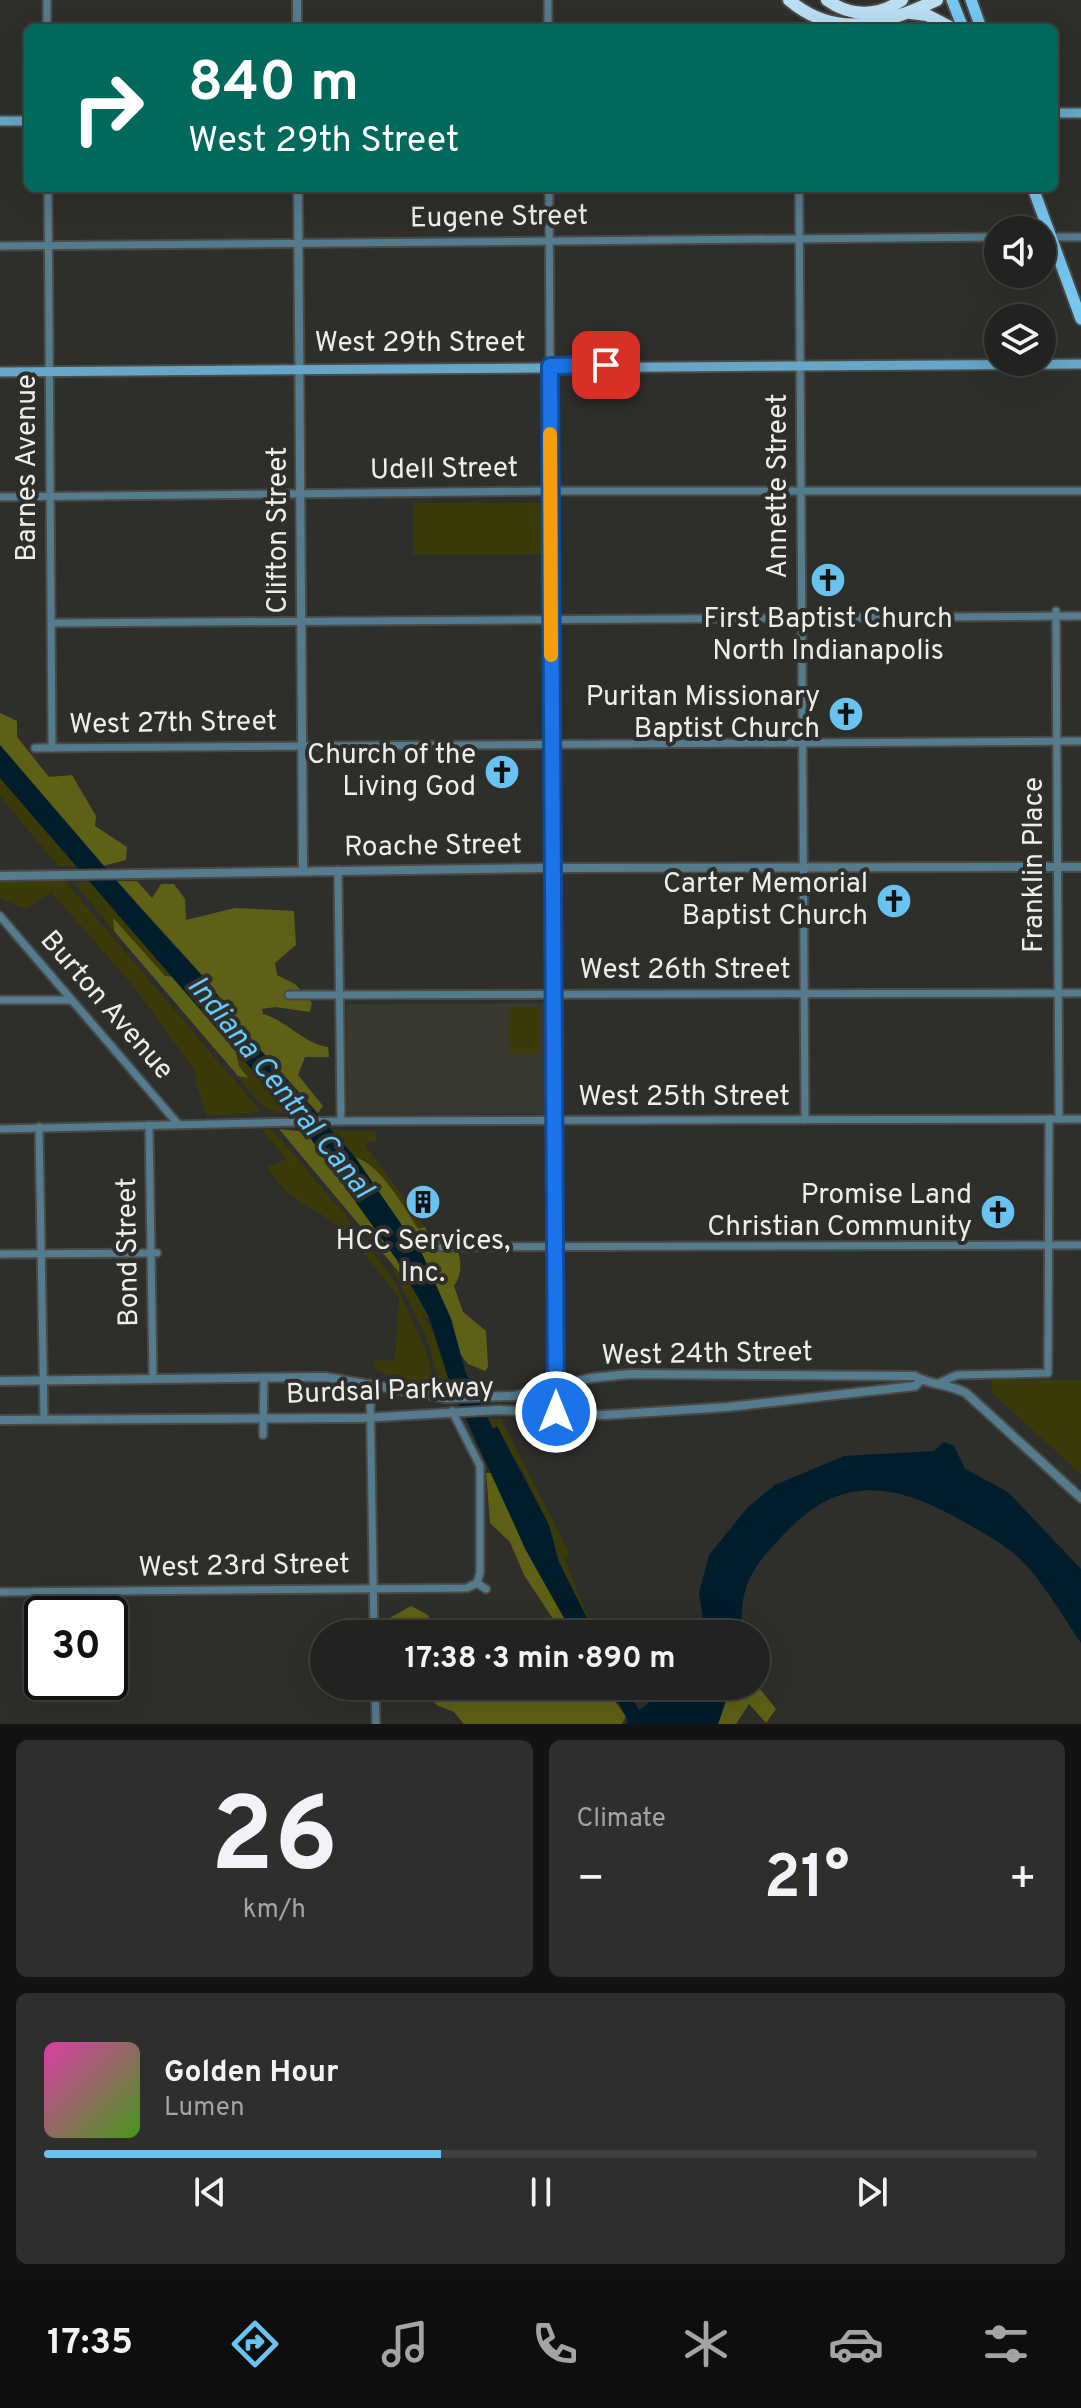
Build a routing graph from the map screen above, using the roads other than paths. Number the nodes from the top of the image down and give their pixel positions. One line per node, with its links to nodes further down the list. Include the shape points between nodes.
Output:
1 (47, 0): 11 (street)
2 (297, 0): 12 (street)
3 (548, 0): 13 (street)
4 (789, 0): 14 (highway, via 815,18)
5 (827, 0): 6 (highway, via 869,13)
6 (902, 0)
7 (937, 0): 10 (highway)
8 (952, 0): 17 (main road)
9 (971, 0): 18 (main road)
10 (908, 13): 15 (highway); 16 (highway)
11 (47, 24)
12 (297, 24)
13 (548, 24)
14 (836, 24)
15 (872, 24)
16 (944, 24)
17 (961, 24)
18 (980, 24)
19 (1058, 113): 20 (main road)
20 (1081, 113)
21 (0, 121): 22 (main road)
22 (24, 121)
23 (48, 192): 36 (street, Barnes Avenue)
24 (298, 192): 34 (street, Clifton Street)
25 (549, 192): 32 (street)
26 (799, 192): 33 (street, Annette Street)
27 (1034, 192): 28 (main road)
28 (1040, 216)
29 (984, 237): 33 (street, Eugene Street)
30 (1056, 237): 31 (street)
31 (1081, 237)
32 (549, 239): 33 (street, Eugene Street); 34 (street, Eugene Street); 41 (street)
33 (799, 239): 40 (street, Annette Street)
34 (299, 243): 36 (street, Eugene Street); 42 (street, Clifton Street)
35 (0, 246): 36 (street, Eugene Street)
36 (48, 246): 43 (street, Barnes Avenue)
37 (1056, 260): 38 (main road)
38 (1081, 319)
39 (1081, 364): 40 (main road, West 29th Street)
40 (801, 365): 41 (main road, West 29th Street); 46 (street, Annette Street)
41 (550, 366): 42 (main road, West 29th Street); 45 (street)
42 (300, 367): 43 (main road, West 29th Street); 48 (street, Clifton Street)
43 (50, 371): 44 (main road, West 29th Street); 50 (street, Barnes Avenue)
44 (0, 372)
45 (551, 491): 46 (street, Udell Street); 48 (street, Udell Street); 54 (street)
46 (801, 491): 47 (street, Udell Street); 52 (street, Annette Street)
47 (1081, 491)
48 (301, 493): 50 (street, Udell Street); 55 (street, Clifton Street)
49 (0, 497): 50 (street, Udell Street)
50 (50, 497): 56 (street, Barnes Avenue)
51 (1056, 613): 52 (street); 53 (street); 59 (street, Franklin Place)
52 (801, 616): 54 (street); 60 (street, Annette Street)
53 (1081, 616)
54 (551, 617): 55 (street); 58 (street)
55 (302, 620): 56 (street); 61 (street, Clifton Street)
56 (52, 623): 63 (street, Barnes Avenue)
57 (1081, 741): 59 (street, West 27th Street)
58 (552, 742): 60 (street, West 27th Street); 61 (street, West 27th Street); 66 (street)
59 (1057, 742): 60 (street, West 27th Street); 64 (street, Franklin Place)
60 (802, 743): 67 (street, Annette Street)
61 (302, 745): 63 (street, West 27th Street); 69 (street, Clifton Street)
62 (35, 748): 63 (street, West 27th Street)
63 (52, 748)
64 (1058, 867): 65 (street, Roache Street); 67 (street, Roache Street); 74 (street, Franklin Place)
65 (1081, 867)
66 (553, 868): 67 (street, Roache Street); 68 (street, Roache Street); 72 (street)
67 (803, 869): 73 (street, Annette Street)
68 (338, 870): 69 (street, Roache Street); 76 (street)
69 (303, 871): 70 (street, Roache Street)
70 (0, 876)
71 (0, 916): 79 (street, Burton Avenue)
72 (553, 993): 73 (street, West 26th Street); 76 (street, West 26th Street); 83 (street)
73 (804, 993): 74 (street, West 26th Street); 84 (street, Annette Street)
74 (1058, 993): 75 (street, West 26th Street); 81 (street, Franklin Place)
75 (1081, 993)
76 (340, 994): 77 (street, West 26th Street); 85 (street)
77 (289, 995)
78 (0, 1000): 79 (street)
79 (70, 1000): 86 (street, Burton Avenue)
80 (1049, 1119): 81 (street, West 25th Street); 84 (street, West 25th Street); 91 (street)
81 (1059, 1119): 82 (street, West 25th Street)
82 (1081, 1119)
83 (554, 1120): 84 (street, West 25th Street); 85 (street, West 25th Street); 90 (street)
84 (805, 1120)
85 (338, 1121): 86 (street, West 25th Street)
86 (178, 1124): 87 (street, West 25th Street)
87 (149, 1125): 88 (street, West 25th Street); 95 (street, Bond Street)
88 (39, 1127): 89 (street, West 25th Street); 94 (street)
89 (0, 1129)
90 (555, 1245): 91 (street); 93 (street); 104 (street)
91 (1049, 1245): 92 (street); 102 (street, via 1048,1373 957,1375)
92 (1081, 1245)
93 (442, 1247)
94 (41, 1253): 95 (street); 96 (street); 101 (street)
95 (154, 1253): 98 (street, Bond Street)
96 (0, 1254)
97 (264, 1377): 98 (street, Burdsal Parkway); 103 (street, Burdsal Parkway, via 325,1377); 108 (street)
98 (153, 1379): 101 (street, Burdsal Parkway)
99 (921, 1380): 102 (street, West 24th Street); 104 (street, West 24th Street, via 630,1374); 107 (street, Burdsal Parkway, via 915,1386 728,1407 604,1415)
100 (0, 1381): 101 (street, Burdsal Parkway)
101 (43, 1381): 110 (street)
102 (941, 1382): 113 (street, via 966,1393)
103 (370, 1384): 105 (street, Burdsal Parkway, via 446,1398); 109 (street)
104 (556, 1387): 105 (street, West 24th Street); 107 (street)
105 (493, 1397)
106 (456, 1411): 107 (street, Burdsal Parkway); 109 (street, Burdsal Parkway); 114 (street, via 480,1466)
107 (556, 1412)
108 (265, 1417): 109 (street, Burdsal Parkway); 110 (street, Burdsal Parkway); 112 (street)
109 (370, 1417): 115 (street)
110 (44, 1419): 111 (street, Burdsal Parkway)
111 (0, 1420)
112 (263, 1435)
113 (1081, 1498)
114 (477, 1583): 115 (street, West 23rd Street, via 467,1588); 116 (street)
115 (373, 1588): 117 (street, West 23rd Street); 118 (street)
116 (486, 1589)
117 (0, 1592)
118 (374, 1620)
119 (375, 1700): 120 (street)
120 (376, 1724)

